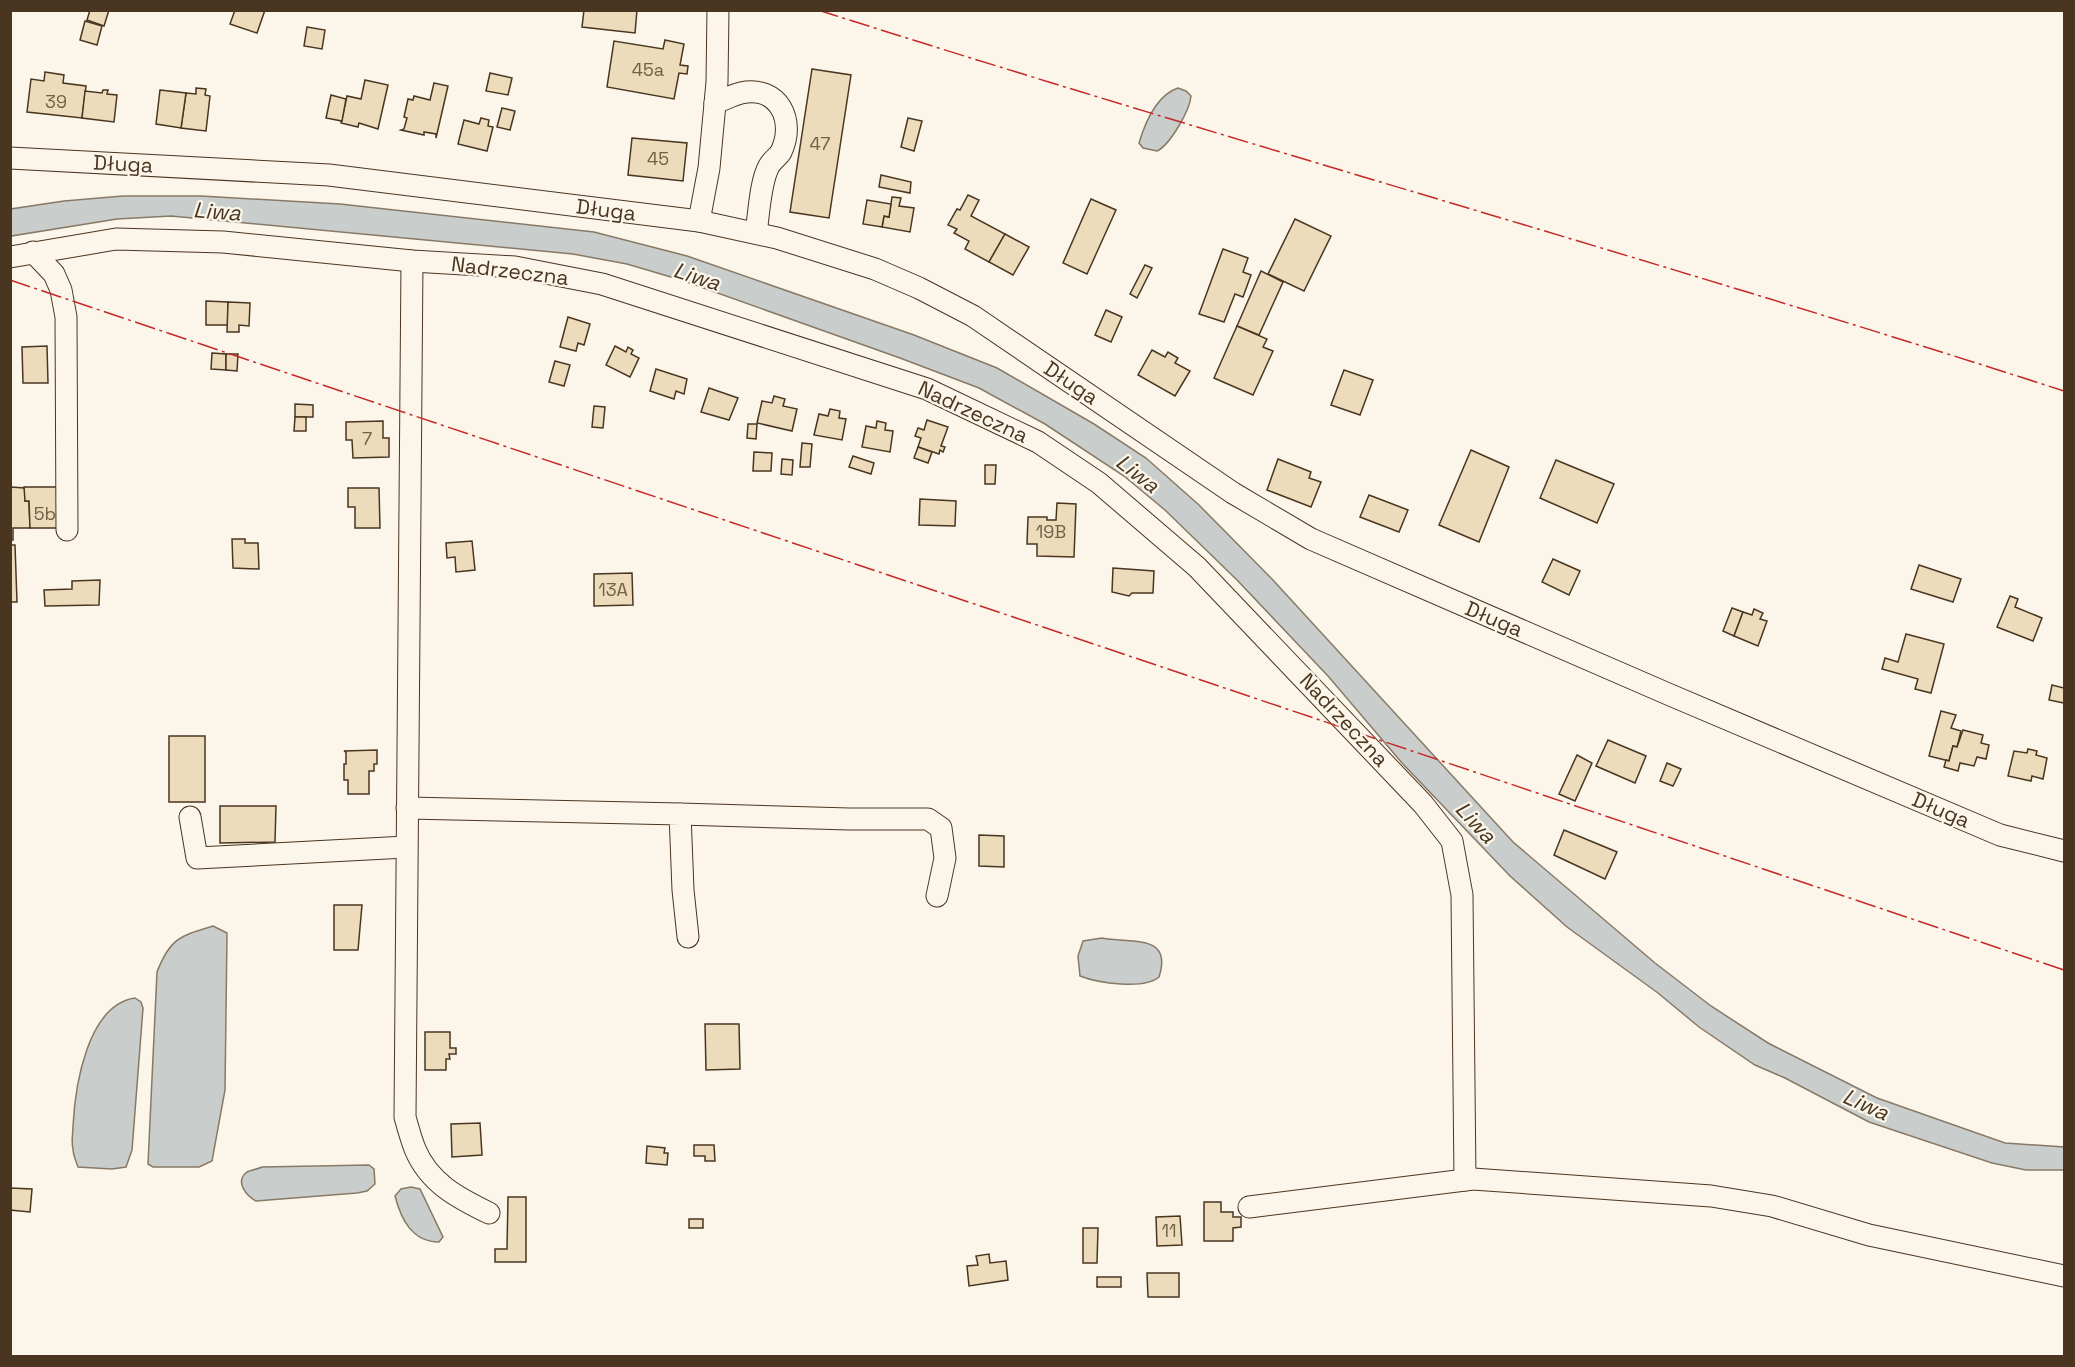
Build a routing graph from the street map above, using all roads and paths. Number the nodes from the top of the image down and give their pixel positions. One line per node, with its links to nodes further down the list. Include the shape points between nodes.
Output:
1 (718, 10): 2 (street)
2 (715, 103): 4 (street); 5 (street, via 742,93 762,93 780,105 785,114 786,138 780,154 769,165)
3 (10, 158): 4 (street, Długa, via 329,175)
4 (699, 221): 5 (street, Długa)
5 (756, 233): 14 (street, Długa, via 875,269 973,316 1233,494 1311,539 2000,835)
6 (33, 252): 7 (street, Nadrzeczna); 8 (street, Nadrzeczna, via 116,239 224,242); 9 (street, via 54,274 66,317)
7 (10, 256)
8 (412, 261): 10 (street); 17 (street, Nadrzeczna, via 515,267 602,284 927,389 1038,442 1099,483 1197,567 1423,804 1452,841 1462,895)
9 (68, 530)
10 (407, 808): 11 (street); 13 (street)
11 (680, 814): 15 (street, via 928,819 941,828 945,858); 16 (street)
12 (190, 817): 13 (street, via 198,858)
13 (406, 847): 19 (street, via 405,1117 415,1150 432,1176 455,1197)
14 (2064, 851)
15 (937, 896)
16 (688, 937)
17 (1465, 1180): 18 (street); 20 (street, via 1711,1196 1772,1206 1869,1235)
18 (1249, 1207)
19 (489, 1213)
20 (2064, 1276)

